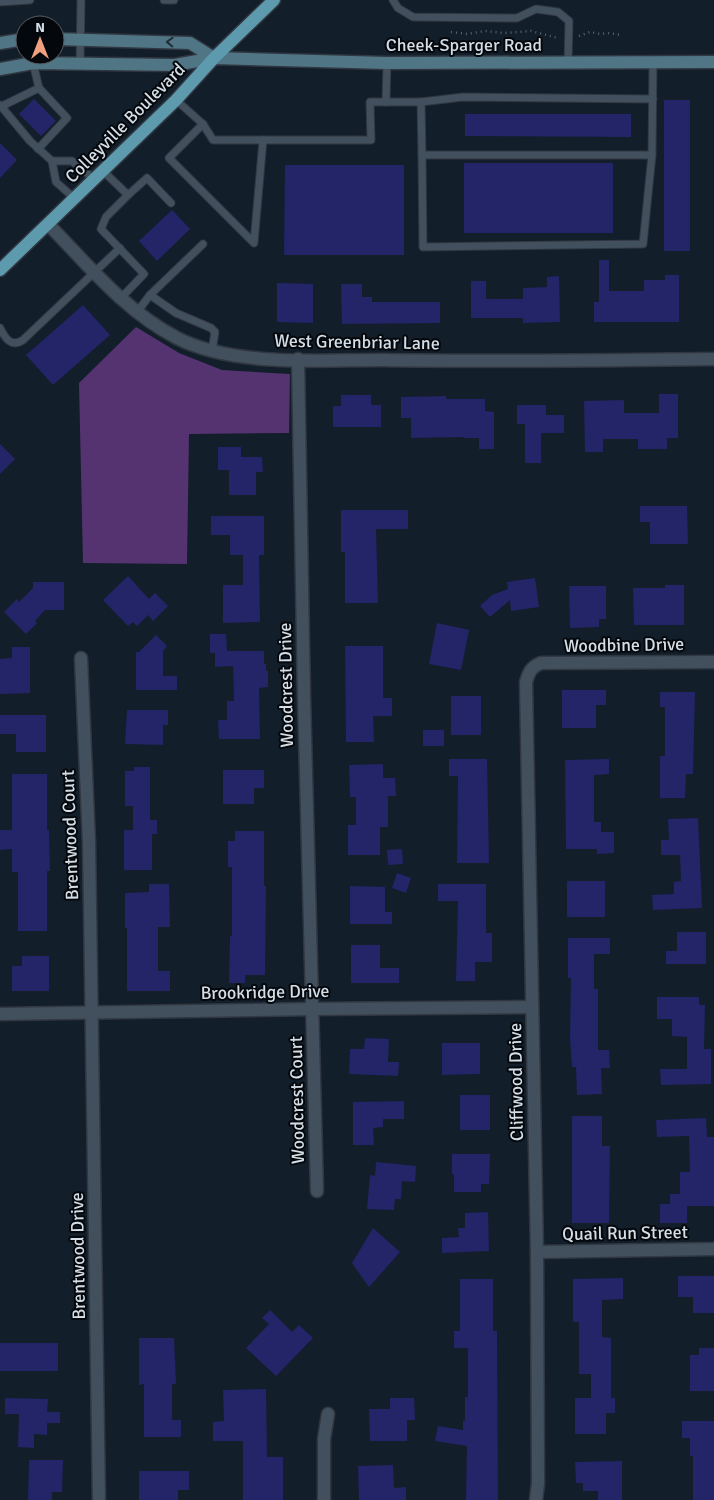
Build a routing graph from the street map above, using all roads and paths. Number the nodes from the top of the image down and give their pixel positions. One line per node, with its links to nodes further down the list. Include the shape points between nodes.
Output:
1 (30, 0): 7 (lane)
2 (81, 0): 12 (lane)
3 (164, 0): 4 (lane)
4 (174, 0)
5 (274, 0): 15 (main road, Colleyville Boulevard)
6 (394, 0): 10 (lane, via 398,8 413,17 518,18 536,9 558,12 569,21)
7 (0, 2)
8 (451, 32): 10 (path, via 504,34 531,31)
9 (621, 35): 10 (path, via 590,32)
10 (568, 37): 19 (lane)
11 (65, 39): 12 (main road)
12 (81, 39): 15 (main road, one-way to 12, via 190,43); 21 (lane)
13 (15, 41): 14 (main road)
14 (0, 43)
15 (214, 58): 18 (main road, Cheek-Sparger Road); 21 (main road, Cheek-Sparger Road, via 175,65); 27 (main road, Colleyville Boulevard)
16 (653, 62): 17 (main road, Cheek-Sparger Road); 19 (main road, Cheek-Sparger Road); 26 (lane)
17 (714, 62)
18 (387, 63): 19 (main road, Cheek-Sparger Road); 28 (lane)
19 (568, 63)
20 (65, 64): 21 (main road, Cheek-Sparger Road)
21 (80, 64)
22 (22, 65): 24 (main road, Cheek-Sparger Road)
23 (33, 65): 25 (lane)
24 (0, 69)
25 (39, 88): 30 (lane); 33 (lane, via 67,118)
26 (653, 99): 29 (lane, via 463,97); 35 (lane)
27 (176, 100): 31 (lane); 37 (main road, Colleyville Boulevard)
28 (386, 102): 29 (lane); 32 (lane, via 370,102 370,140)
29 (421, 102): 34 (lane)
30 (1, 106): 33 (lane)
31 (203, 124): 32 (lane, via 213,140); 32 (lane, via 169,158 254,243)
32 (263, 140)
33 (38, 149): 36 (lane)
34 (422, 155): 35 (lane); 35 (lane, via 423,246 643,244)
35 (652, 155)
36 (52, 161): 37 (lane, via 72,161); 39 (lane, via 56,182)
37 (98, 175): 38 (lane); 39 (main road, Colleyville Boulevard)
38 (128, 195): 40 (lane, via 147,178); 43 (lane, via 106,217 101,229)
39 (74, 198): 41 (main road, Colleyville Boulevard)
40 (171, 202)
41 (48, 224): 44 (main road, Colleyville Boulevard); 45 (street, West Greenbriar Lane)
42 (203, 244): 46 (lane)
43 (120, 248): 45 (lane); 47 (lane, via 144,274)
44 (0, 270)
45 (95, 271): 47 (street, West Greenbriar Lane); 49 (lane, via 18,344 12,343)
46 (150, 295): 48 (lane); 50 (lane, via 176,313 211,328 215,332)
47 (120, 299): 48 (street, West Greenbriar Lane)
48 (137, 312): 50 (street, West Greenbriar Lane, via 178,338)
49 (0, 328)
50 (212, 351): 52 (street, West Greenbriar Lane, via 241,357)
51 (714, 359): 52 (street, West Greenbriar Lane)
52 (298, 360): 57 (street, Woodcrest Drive, via 303,687)
53 (81, 658): 58 (street, Brentwood Court)
54 (714, 662): 55 (street, Woodbine Drive, via 541,663)
55 (534, 666): 56 (street, Cliffwood Drive, via 526,682)
56 (532, 1007): 57 (street, Brookridge Drive); 62 (street, Cliffwood Drive)
57 (313, 1009): 58 (street, Brookridge Drive); 60 (street, Woodcrest Court)
58 (92, 1012): 59 (street, Brookridge Drive); 64 (street, Brentwood Drive)
59 (0, 1014)
60 (317, 1190)
61 (714, 1249): 62 (street, Quail Run Street)
62 (537, 1252): 66 (street, Cliffwood Drive)
63 (328, 1414): 65 (street, via 324,1439)
64 (99, 1500)
65 (324, 1500)
66 (536, 1500)

